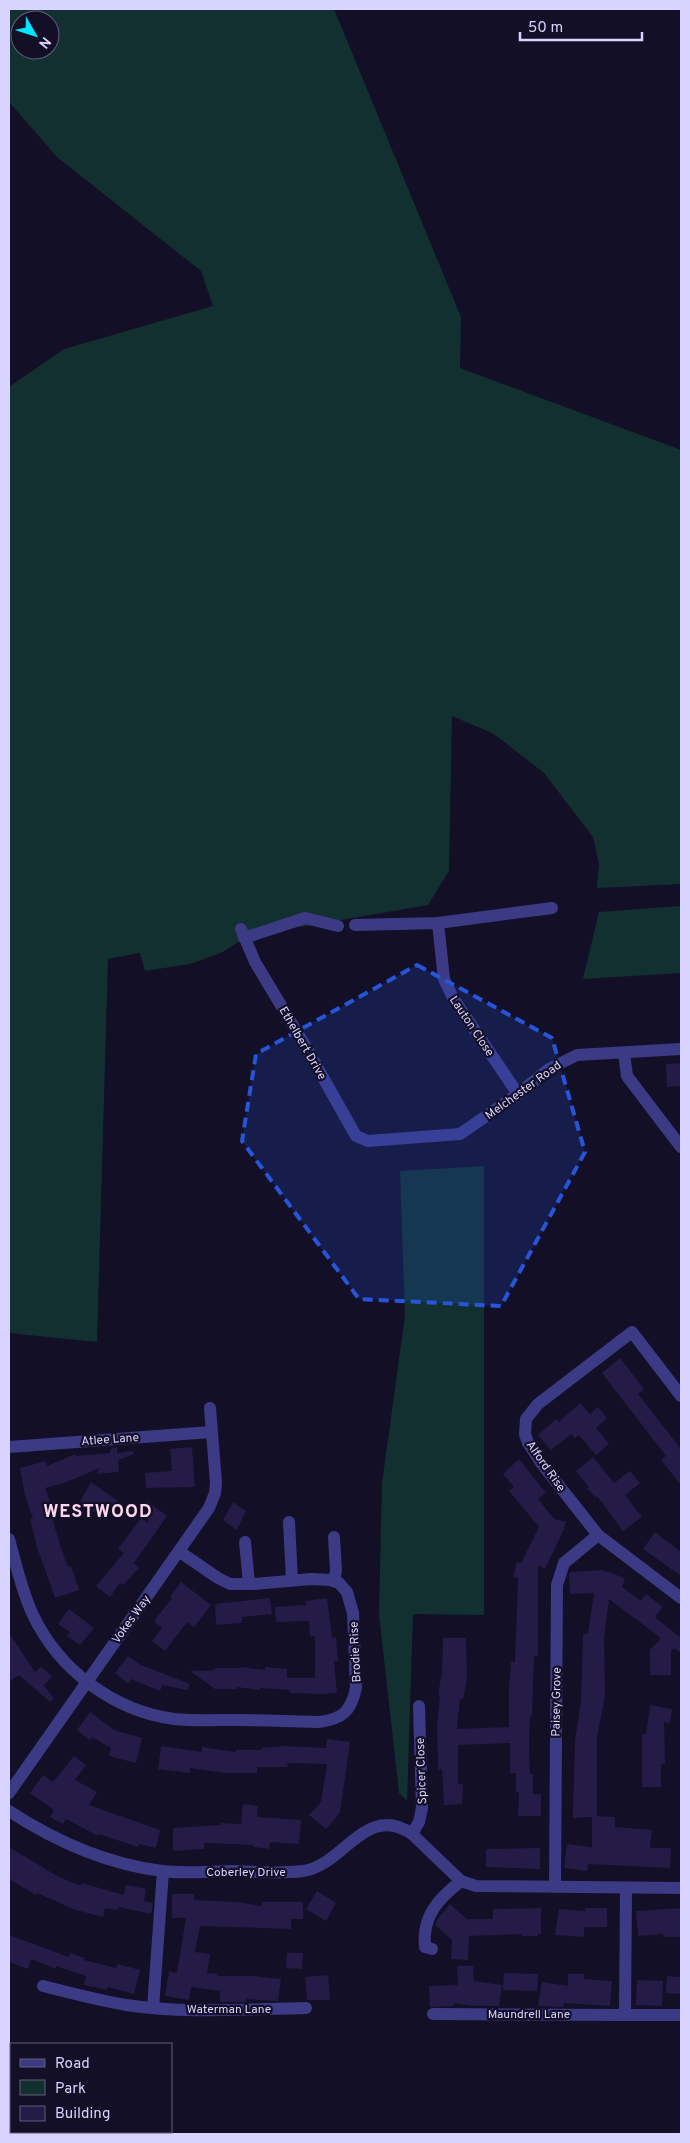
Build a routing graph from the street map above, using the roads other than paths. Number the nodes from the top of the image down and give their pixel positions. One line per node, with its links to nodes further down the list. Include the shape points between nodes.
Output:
1 (552, 908): 2 (street)
2 (438, 923): 3 (street); 7 (street, Lauton Close, via 444,979 452,998)
3 (355, 925)
4 (338, 926): 8 (street, Ethelbert Drive, via 305,918 243,934 255,962 356,1136)
5 (681, 1048): 6 (street, Melchester Road)
6 (624, 1052): 7 (street, Melchester Road, via 577,1055 549,1069); 9 (street, via 627,1076)
7 (518, 1094): 8 (street, Melchester Road, via 460,1134)
8 (368, 1141)
9 (681, 1147)
10 (681, 1396): 15 (street, Alford Rise, via 632,1332 531,1411 525,1426 528,1443)
11 (210, 1408): 12 (street, Vokes Way)
12 (211, 1432): 13 (street, Atlee Lane); 19 (street, Vokes Way, via 215,1493)
13 (9, 1448)
14 (289, 1522): 20 (street)
15 (598, 1535): 23 (street, Alford Rise); 31 (street, Paisey Grove, via 564,1563 557,1585)
16 (334, 1537): 21 (street)
17 (9, 1539): 24 (street, Brodie Rise, via 37,1623 61,1658)
18 (245, 1542): 22 (street)
19 (180, 1552): 22 (street, via 224,1582); 24 (street, Vokes Way)
20 (292, 1580): 21 (street); 22 (street)
21 (334, 1581): 24 (street, Brodie Rise, via 344,1587 350,1599 356,1688 346,1712 332,1720 175,1719 139,1710 112,1698)
22 (249, 1584)
23 (681, 1598)
24 (87, 1681): 26 (street, Vokes Way)
25 (419, 1706): 28 (street, Spicer Close, via 422,1808)
26 (9, 1793)
27 (9, 1811): 29 (street, Coberley Drive, via 35,1828 90,1854)
28 (412, 1834): 29 (street, Coberley Drive, via 399,1827 372,1828 355,1837 328,1861 302,1871); 30 (street, Coberley Drive)
29 (163, 1871): 36 (street)
30 (461, 1881): 31 (street, Coberley Drive, via 484,1887); 34 (street, via 432,1910 424,1936 425,1947)
31 (555, 1887): 33 (street, Coberley Drive)
32 (681, 1888): 33 (street, Coberley Drive)
33 (626, 1889): 39 (street)
34 (432, 1949)
35 (43, 1986): 36 (street, Waterman Lane)
36 (153, 2008): 37 (street, Waterman Lane)
37 (306, 2008)
38 (432, 2014): 39 (street, Maundrell Lane)
39 (624, 2014): 40 (street, Maundrell Lane)
40 (681, 2015)

